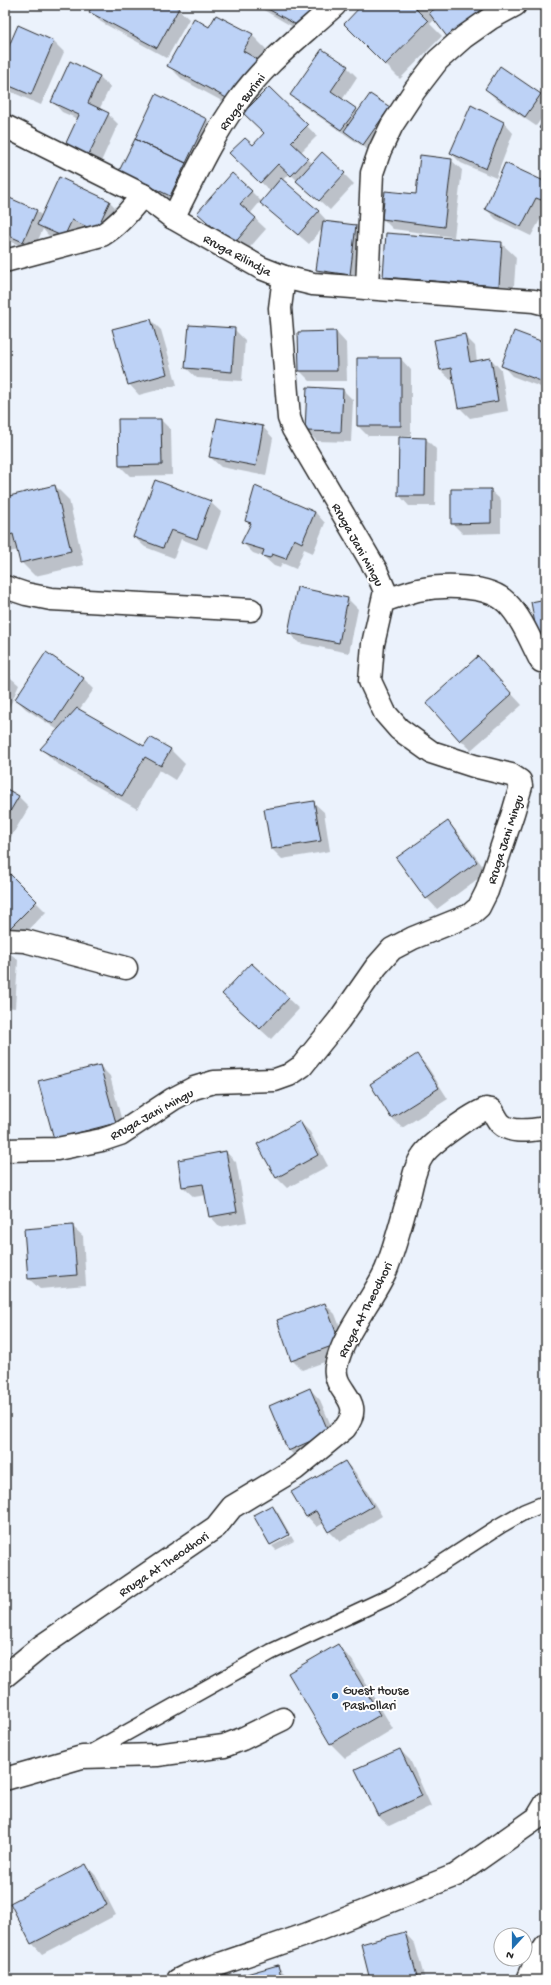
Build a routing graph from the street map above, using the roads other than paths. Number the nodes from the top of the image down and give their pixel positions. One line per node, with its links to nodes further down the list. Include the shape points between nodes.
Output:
1 (335, 5): 5 (street, Rruga Burimi, via 271,61 238,100 218,132)
2 (515, 5): 8 (street, via 469,33 438,60 392,125 372,173)
3 (5, 126): 4 (street, Rruga Rilindja)
4 (143, 195): 5 (street, Rruga Rilindja); 6 (street, via 124,218 102,235)
5 (173, 218): 7 (street, Rruga Rilindja, via 261,268)
6 (5, 261)
7 (284, 277): 8 (street, Rruga Rilindja, via 313,284); 11 (street, Rruga Jani Mingu, via 280,308 292,429 376,570 385,591)
8 (367, 288): 9 (street, Rruga Rilindja)
9 (546, 304)
10 (5, 587): 12 (street, via 51,599)
11 (383, 601): 13 (street, via 431,588 476,589 496,595 513,610); 17 (street, Rruga Jani Mingu, via 373,644 370,681 385,712 399,729 431,752 511,775 520,781 521,786 511,820 479,907 470,916 392,949 302,1066 289,1075 275,1080 214,1082 194,1088 120,1134 102,1140 57,1149)
12 (251, 610)
13 (541, 661)
14 (5, 940): 15 (street, via 25,941)
15 (126, 968)
16 (546, 1128): 19 (street, Rruga At Theodhori, via 527,1130 506,1127 492,1110 486,1109 429,1148 418,1164 393,1252 385,1271 354,1327 336,1368 337,1376 353,1409 352,1420 346,1428 295,1470 232,1507 216,1527 43,1645)
17 (5, 1150)
18 (546, 1504): 21 (lane, via 524,1512 501,1525 393,1595 271,1652)
19 (5, 1676)
20 (283, 1719): 21 (street, via 242,1740 224,1746 157,1755)
21 (82, 1757): 22 (street)
22 (5, 1778)
23 (546, 1803): 25 (street, via 537,1818 456,1875 305,1935)
24 (546, 1946): 26 (street)
25 (178, 1980)
26 (528, 1980)

